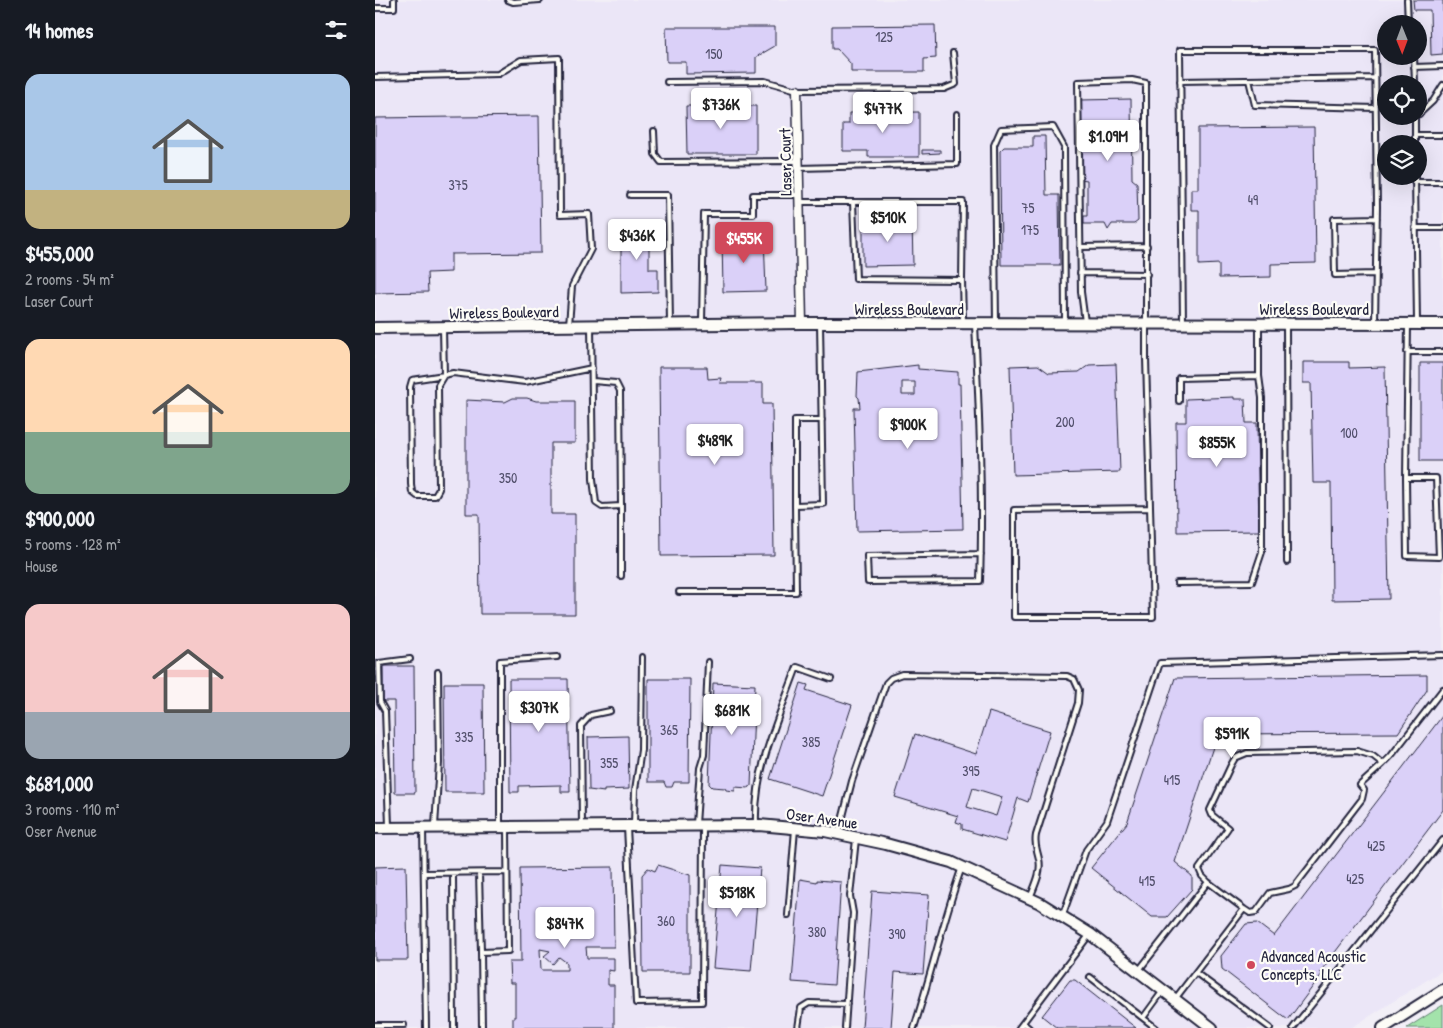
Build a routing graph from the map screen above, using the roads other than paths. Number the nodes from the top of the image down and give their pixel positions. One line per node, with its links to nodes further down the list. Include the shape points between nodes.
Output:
1 (394, 0): 5 (lane, via 394,8)
2 (507, 0): 3 (lane)
3 (539, 0)
4 (1407, 0): 6 (lane)
5 (375, 8)
6 (1408, 15)
7 (953, 53): 17 (lane, via 956,84 945,89)
8 (1443, 66): 9 (lane)
9 (1414, 67): 10 (lane)
10 (1414, 75)
11 (375, 77): 58 (lane, via 498,74 521,60 559,58 560,215 589,214 591,230 591,248 572,286)
12 (1375, 78): 13 (lane); 14 (lane, via 1375,50 1180,50); 19 (lane)
13 (1249, 80): 14 (lane); 19 (lane, via 1255,104)
14 (1180, 81): 50 (lane)
15 (667, 82): 17 (lane, via 765,81)
16 (1443, 85): 18 (lane)
17 (797, 90): 26 (street, Laser Court)
18 (1427, 106)
19 (1376, 108): 33 (lane)
20 (957, 114): 26 (lane, via 957,164)
21 (1416, 125): 23 (lane)
22 (654, 131): 26 (lane, via 655,154 661,162)
23 (1415, 135)
24 (1427, 135): 25 (lane)
25 (1443, 135)
26 (799, 164): 31 (street, Laser Court)
27 (1427, 182): 28 (lane)
28 (1443, 182)
29 (1414, 185): 34 (lane)
30 (630, 195): 56 (lane, via 668,195)
31 (799, 199): 32 (lane); 42 (street, Laser Court); 57 (lane, via 753,195 753,214 704,214)
32 (853, 202): 41 (lane, via 856,279); 41 (lane, via 963,202)
33 (1377, 218): 40 (lane); 40 (lane, via 1334,219 1335,274)
34 (1415, 228): 35 (lane); 54 (lane)
35 (1443, 228)
36 (1080, 246): 37 (lane); 37 (lane, via 1078,82 1132,80 1146,83); 38 (lane)
37 (1147, 246): 39 (lane)
38 (1080, 273): 39 (lane); 48 (lane)
39 (1147, 274): 49 (lane)
40 (1375, 274): 53 (lane)
41 (962, 280): 44 (lane)
42 (802, 324): 43 (street, Wireless Boulevard); 57 (street, Wireless Boulevard)
43 (820, 324): 44 (street, Wireless Boulevard); 69 (lane)
44 (963, 324): 45 (street, Wireless Boulevard)
45 (975, 324): 46 (street, Wireless Boulevard); 74 (lane, via 980,416)
46 (996, 324): 47 (street, Wireless Boulevard); 47 (lane, via 994,145 1001,129 1053,127 1064,147)
47 (1065, 324): 48 (street, Wireless Boulevard)
48 (1086, 324): 49 (street, Wireless Boulevard)
49 (1148, 324): 50 (street, Wireless Boulevard); 73 (lane)
50 (1183, 324): 51 (street, Wireless Boulevard)
51 (1259, 324): 52 (street, Wireless Boulevard); 66 (lane)
52 (1286, 324): 53 (street, Wireless Boulevard); 75 (lane)
53 (1375, 324): 54 (street, Wireless Boulevard)
54 (1412, 324): 55 (street, Wireless Boulevard); 62 (lane)
55 (1443, 324)
56 (670, 325): 57 (street, Wireless Boulevard); 59 (street, Wireless Boulevard)
57 (702, 325)
58 (569, 326): 59 (street, Wireless Boulevard); 61 (street, Wireless Boulevard)
59 (591, 326): 64 (lane)
60 (375, 328): 61 (street, Wireless Boulevard)
61 (443, 328): 65 (lane)
62 (1407, 352): 63 (lane); 70 (lane)
63 (1443, 352)
64 (592, 368): 65 (lane, via 525,382 453,373); 67 (lane)
65 (444, 375): 65 (lane, via 438,385 439,488 435,496 417,496 412,492 411,484 412,380)
66 (1259, 376): 68 (lane, via 1179,378); 77 (lane, via 1263,398 1263,552 1252,582)
67 (593, 381): 72 (lane, via 617,383 620,392); 72 (lane, via 596,503)
68 (1179, 401)
69 (822, 420): 71 (lane, via 795,420); 71 (lane, via 823,504)
70 (1406, 478): 70 (lane, via 1436,478 1439,557 1407,556)
71 (795, 504): 78 (lane, via 796,592)
72 (621, 506): 76 (lane)
73 (1150, 508): 73 (lane, via 1153,617 1014,617 1014,510)
74 (981, 554): 74 (lane, via 980,581 868,582 867,556)
75 (1287, 562)
76 (621, 576)
77 (1177, 583)
78 (679, 592)
79 (1443, 655): 111 (lane, via 1160,663 1107,821 1086,850)
80 (557, 657): 97 (lane, via 501,661)
81 (642, 657): 92 (lane, via 641,750)
82 (410, 659): 94 (lane, via 379,663 380,702 385,711)
83 (708, 662): 90 (lane, via 704,755 699,768)
84 (438, 672): 96 (lane, via 439,763)
85 (831, 679): 89 (lane, via 797,667 757,787)
86 (1443, 689): 88 (lane)
87 (610, 711): 91 (lane, via 591,715 581,726)
88 (1383, 764): 107 (lane, via 1373,756 1357,751 1247,753 1235,758 1210,810 1229,828 1199,869); 109 (lane, via 1360,785 1364,790 1362,799 1295,886 1271,893 1256,912)
89 (757, 825): 90 (street, Oser Avenue); 98 (street, Oser Avenue)
90 (699, 826): 92 (street, Oser Avenue); 92 (lane, via 702,1002 636,1003)
91 (582, 827): 92 (street, Oser Avenue); 97 (street, Oser Avenue)
92 (630, 827)
93 (375, 828): 94 (street, Oser Avenue)
94 (389, 828): 95 (street, Oser Avenue)
95 (423, 828): 96 (street, Oser Avenue); 104 (lane)
96 (435, 828): 97 (street, Oser Avenue)
97 (504, 828): 103 (lane)
98 (795, 829): 99 (street, Oser Avenue); 110 (lane)
99 (839, 834): 100 (street, Oser Avenue); 108 (lane, via 852,781 886,683 891,678 902,674 1067,676 1074,679 1079,690 1078,703 1036,835 1034,846 1039,859 1038,878)
100 (857, 838): 102 (street, Oser Avenue); 120 (lane, via 849,896 853,913)
101 (1443, 840): 136 (lane)
102 (961, 867): 108 (street, Oser Avenue); 130 (lane)
103 (507, 872): 106 (lane); 113 (lane, via 507,951)
104 (424, 873): 105 (lane); 125 (lane)
105 (453, 873): 106 (lane); 126 (lane)
106 (479, 873): 113 (lane)
107 (1208, 882): 109 (lane); 114 (lane)
108 (1030, 898): 111 (street, Oser Avenue)
109 (1244, 910): 115 (lane)
110 (788, 915)
111 (1062, 916): 112 (street, Oser Avenue)
112 (1090, 934): 114 (street, Oser Avenue); 122 (lane)
113 (481, 952): 127 (lane)
114 (1138, 971): 117 (street, Oser Avenue)
115 (1195, 974): 119 (lane); 135 (lane)
116 (1090, 977): 121 (lane)
117 (1164, 990): 119 (street, Oser Avenue); 121 (lane)
118 (1443, 990): 137 (street)
119 (1175, 999): 134 (street, Oser Avenue)
120 (847, 1004): 128 (lane, via 809,1003 801,1008); 129 (lane)
121 (1143, 1018): 133 (lane)
122 (1023, 1023): 131 (lane); 132 (lane)
123 (375, 1025): 124 (lane)
124 (404, 1025)
125 (426, 1028)
126 (454, 1028)
127 (482, 1028)
128 (799, 1028)
129 (845, 1028)
130 (913, 1028)
131 (1019, 1028)
132 (1029, 1028)
133 (1156, 1028)
134 (1212, 1028)
135 (1271, 1028)
136 (1293, 1028)
137 (1383, 1028)

